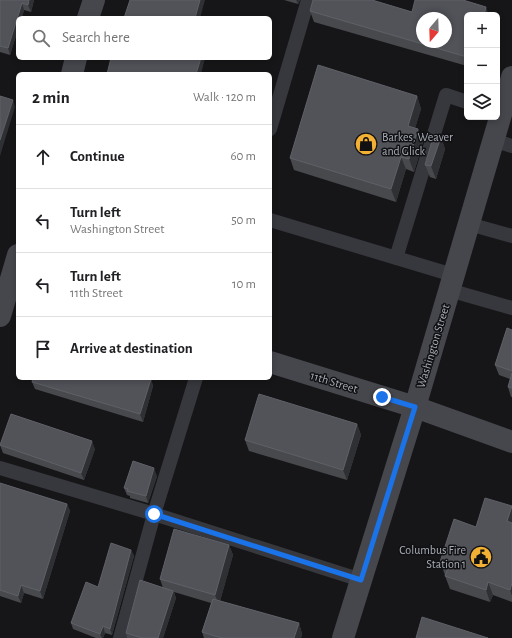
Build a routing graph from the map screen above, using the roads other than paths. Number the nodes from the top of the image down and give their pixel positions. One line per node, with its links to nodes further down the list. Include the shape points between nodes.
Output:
1 (94, 0): 3 (street)
2 (308, 0): 10 (lane)
3 (89, 16)
4 (76, 60): 5 (street)
5 (72, 72)
6 (512, 77): 8 (street, Washington Street)
7 (464, 101): 15 (lane, via 446,95)
8 (500, 109)
9 (500, 120): 11 (street, Washington Street)
10 (272, 122)
11 (503, 143): 13 (street, Washington Street)
12 (272, 221): 15 (lane)
13 (469, 224): 14 (lane); 18 (street, Washington Street)
14 (512, 236)
15 (396, 258): 18 (lane)
16 (16, 261): 17 (street)
17 (9, 281): 20 (street)
18 (451, 283): 19 (lane); 23 (street, Washington Street)
19 (512, 308)
20 (0, 316)
21 (272, 363): 23 (street, 11th Street)
22 (195, 380): 26 (lane)
23 (415, 407): 24 (street, 11th Street); 27 (street, Washington Street)
24 (512, 442)
25 (0, 468): 26 (lane)
26 (154, 514): 27 (lane); 28 (lane)
27 (361, 580): 29 (street, Washington Street)
28 (120, 638)
29 (344, 638)

